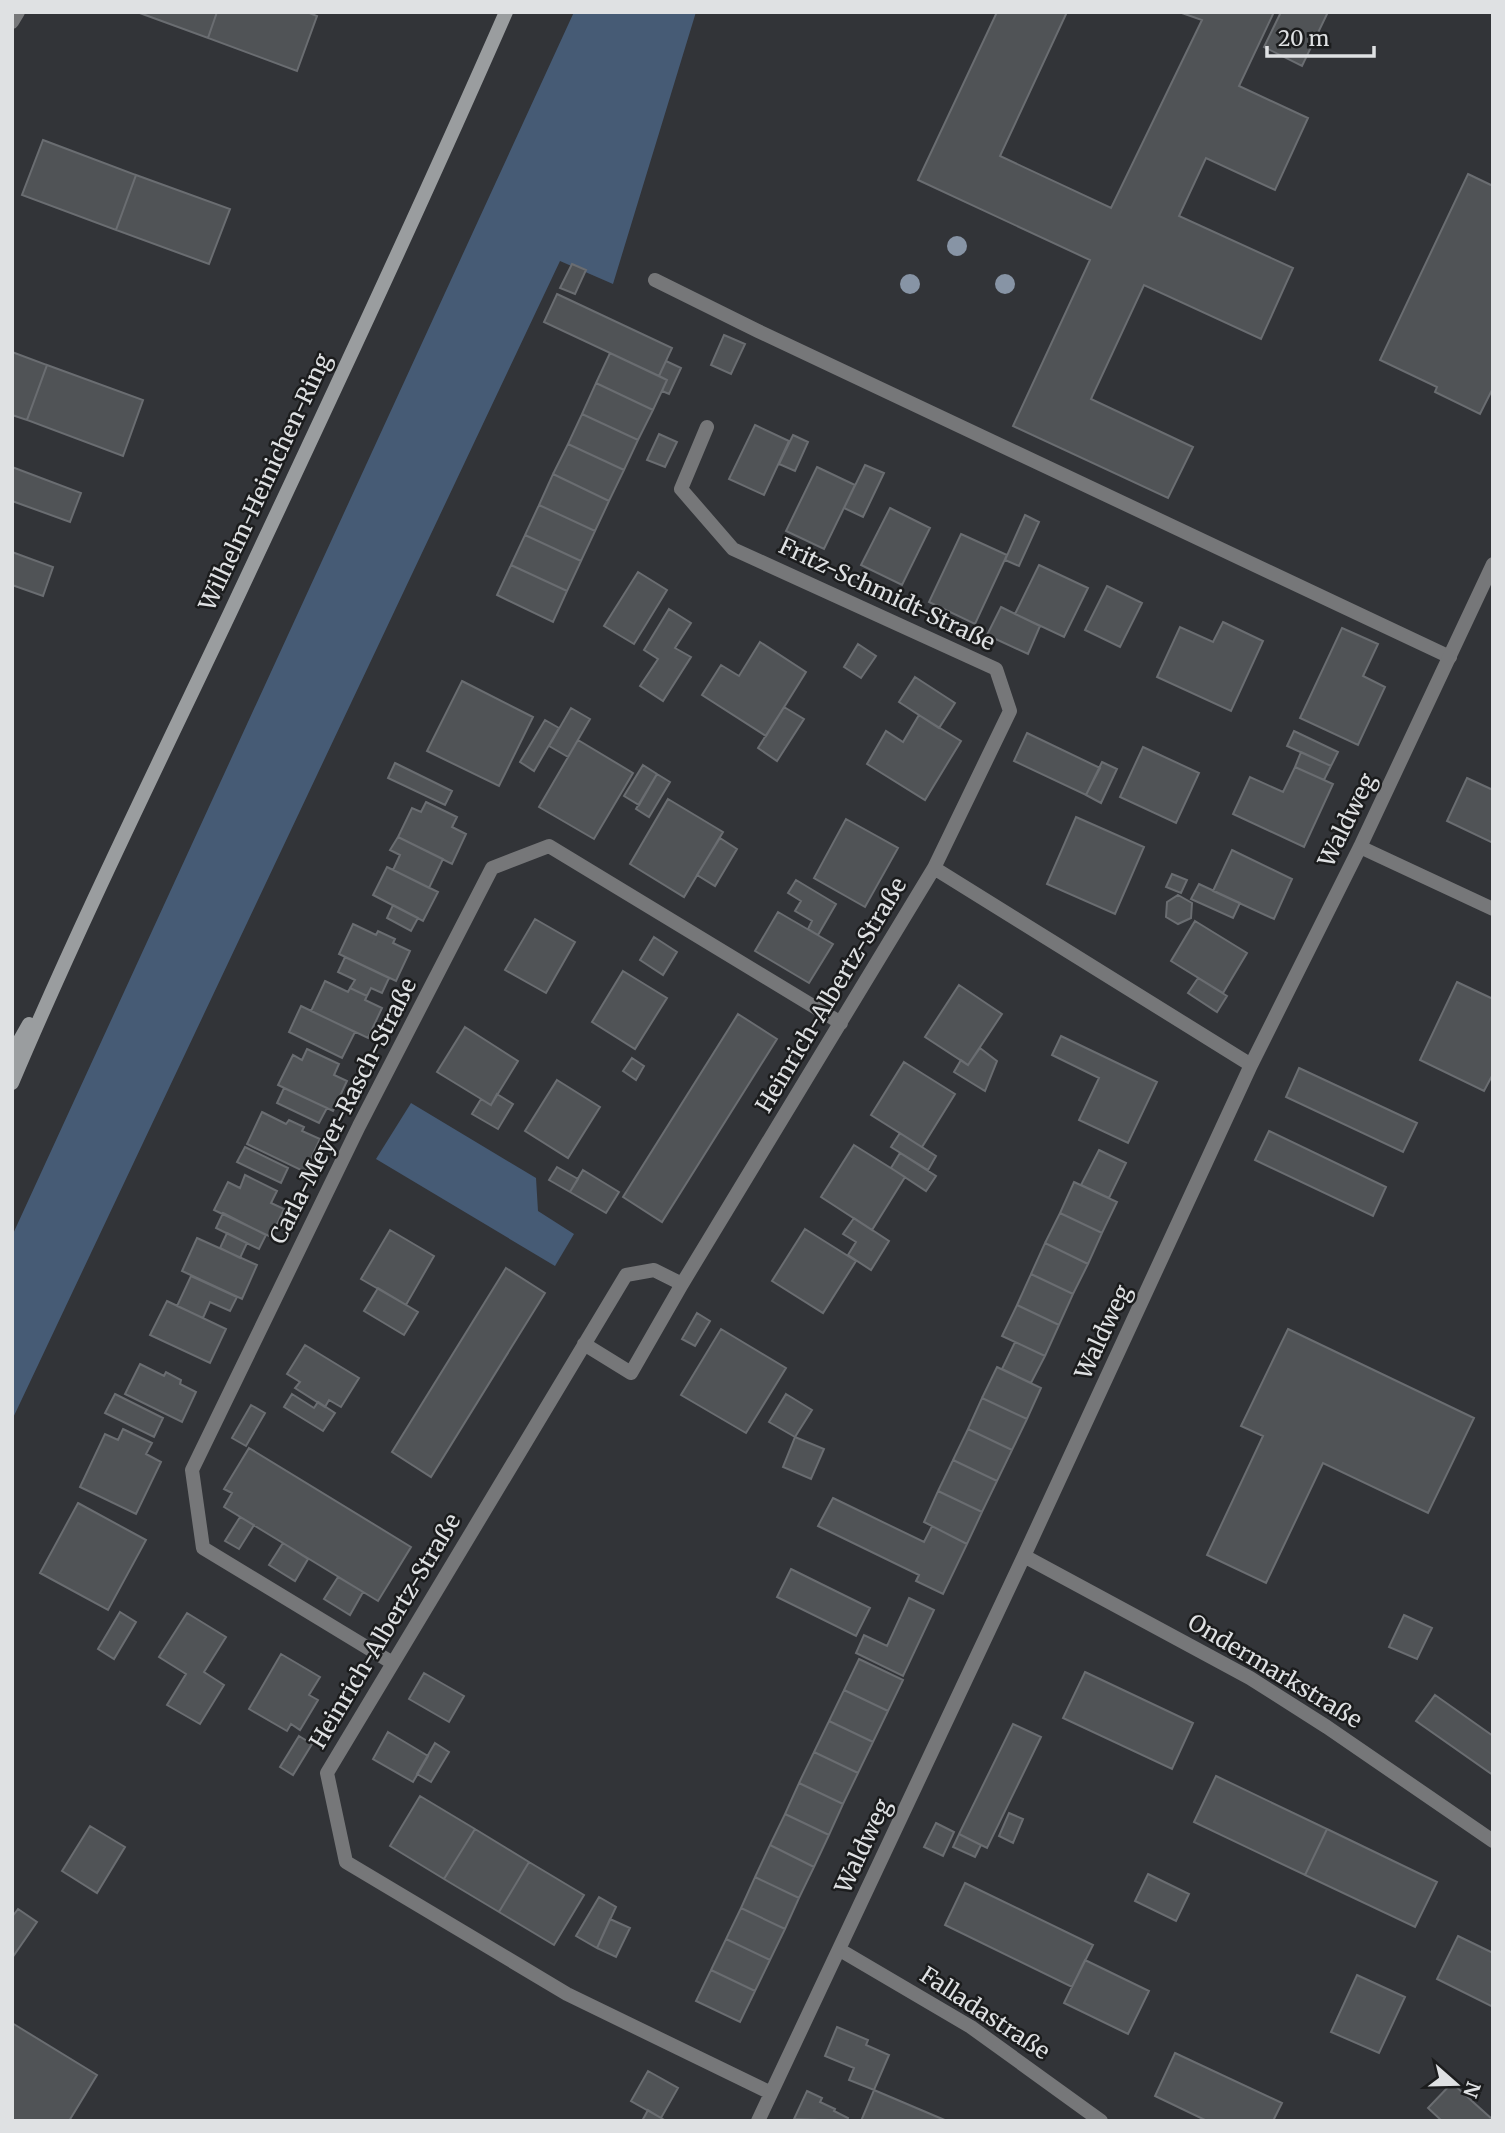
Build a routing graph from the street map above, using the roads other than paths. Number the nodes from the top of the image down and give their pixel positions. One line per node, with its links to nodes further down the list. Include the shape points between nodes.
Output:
1 (18, 12): 3 (street)
2 (506, 12): 11 (main road, Wilhelm-Heinichen-Ring)
3 (12, 22)
4 (655, 280): 7 (street)
5 (707, 427): 9 (street, Fritz-Schmidt-Straße, via 681,489 733,549 996,669 1010,710)
6 (1493, 564): 7 (street, Waldweg)
7 (1450, 657): 8 (street, Waldweg)
8 (1360, 847): 10 (street); 14 (street, Waldweg)
9 (934, 868): 12 (street, Heinrich-Albertz-Straße); 14 (street, Heinrich-Albertz-Straße)
10 (1493, 909)
11 (61, 968): 13 (main road, Wilhelm-Heinichen-Ring); 15 (main road, Wilhelm-Heinichen-Ring)
12 (841, 1023): 16 (street, Heinrich-Albertz-Straße); 19 (street, Carla-Meyer-Rasch-Straße, via 549,846 492,868 359,1126 192,1470 203,1548)
13 (12, 1054)
14 (1251, 1065): 18 (street, Waldweg)
15 (12, 1083)
16 (681, 1284): 17 (street, Heinrich-Albertz-Straße, via 654,1270 626,1275); 17 (street, Heinrich-Albertz-Straße, via 631,1373)
17 (584, 1343): 19 (street, Heinrich-Albertz-Straße)
18 (1024, 1556): 20 (street, Ondermarkstraße, via 1250,1678); 21 (street, Waldweg)
19 (391, 1662): 22 (street, Heinrich-Albertz-Straße, via 327,1773 346,1862 567,1994)
20 (1493, 1841)
21 (840, 1950): 22 (street, Waldweg); 24 (street, Falladastraße, via 971,2027)
22 (771, 2093): 23 (street, Waldweg)
23 (758, 2121)
24 (1101, 2121)

